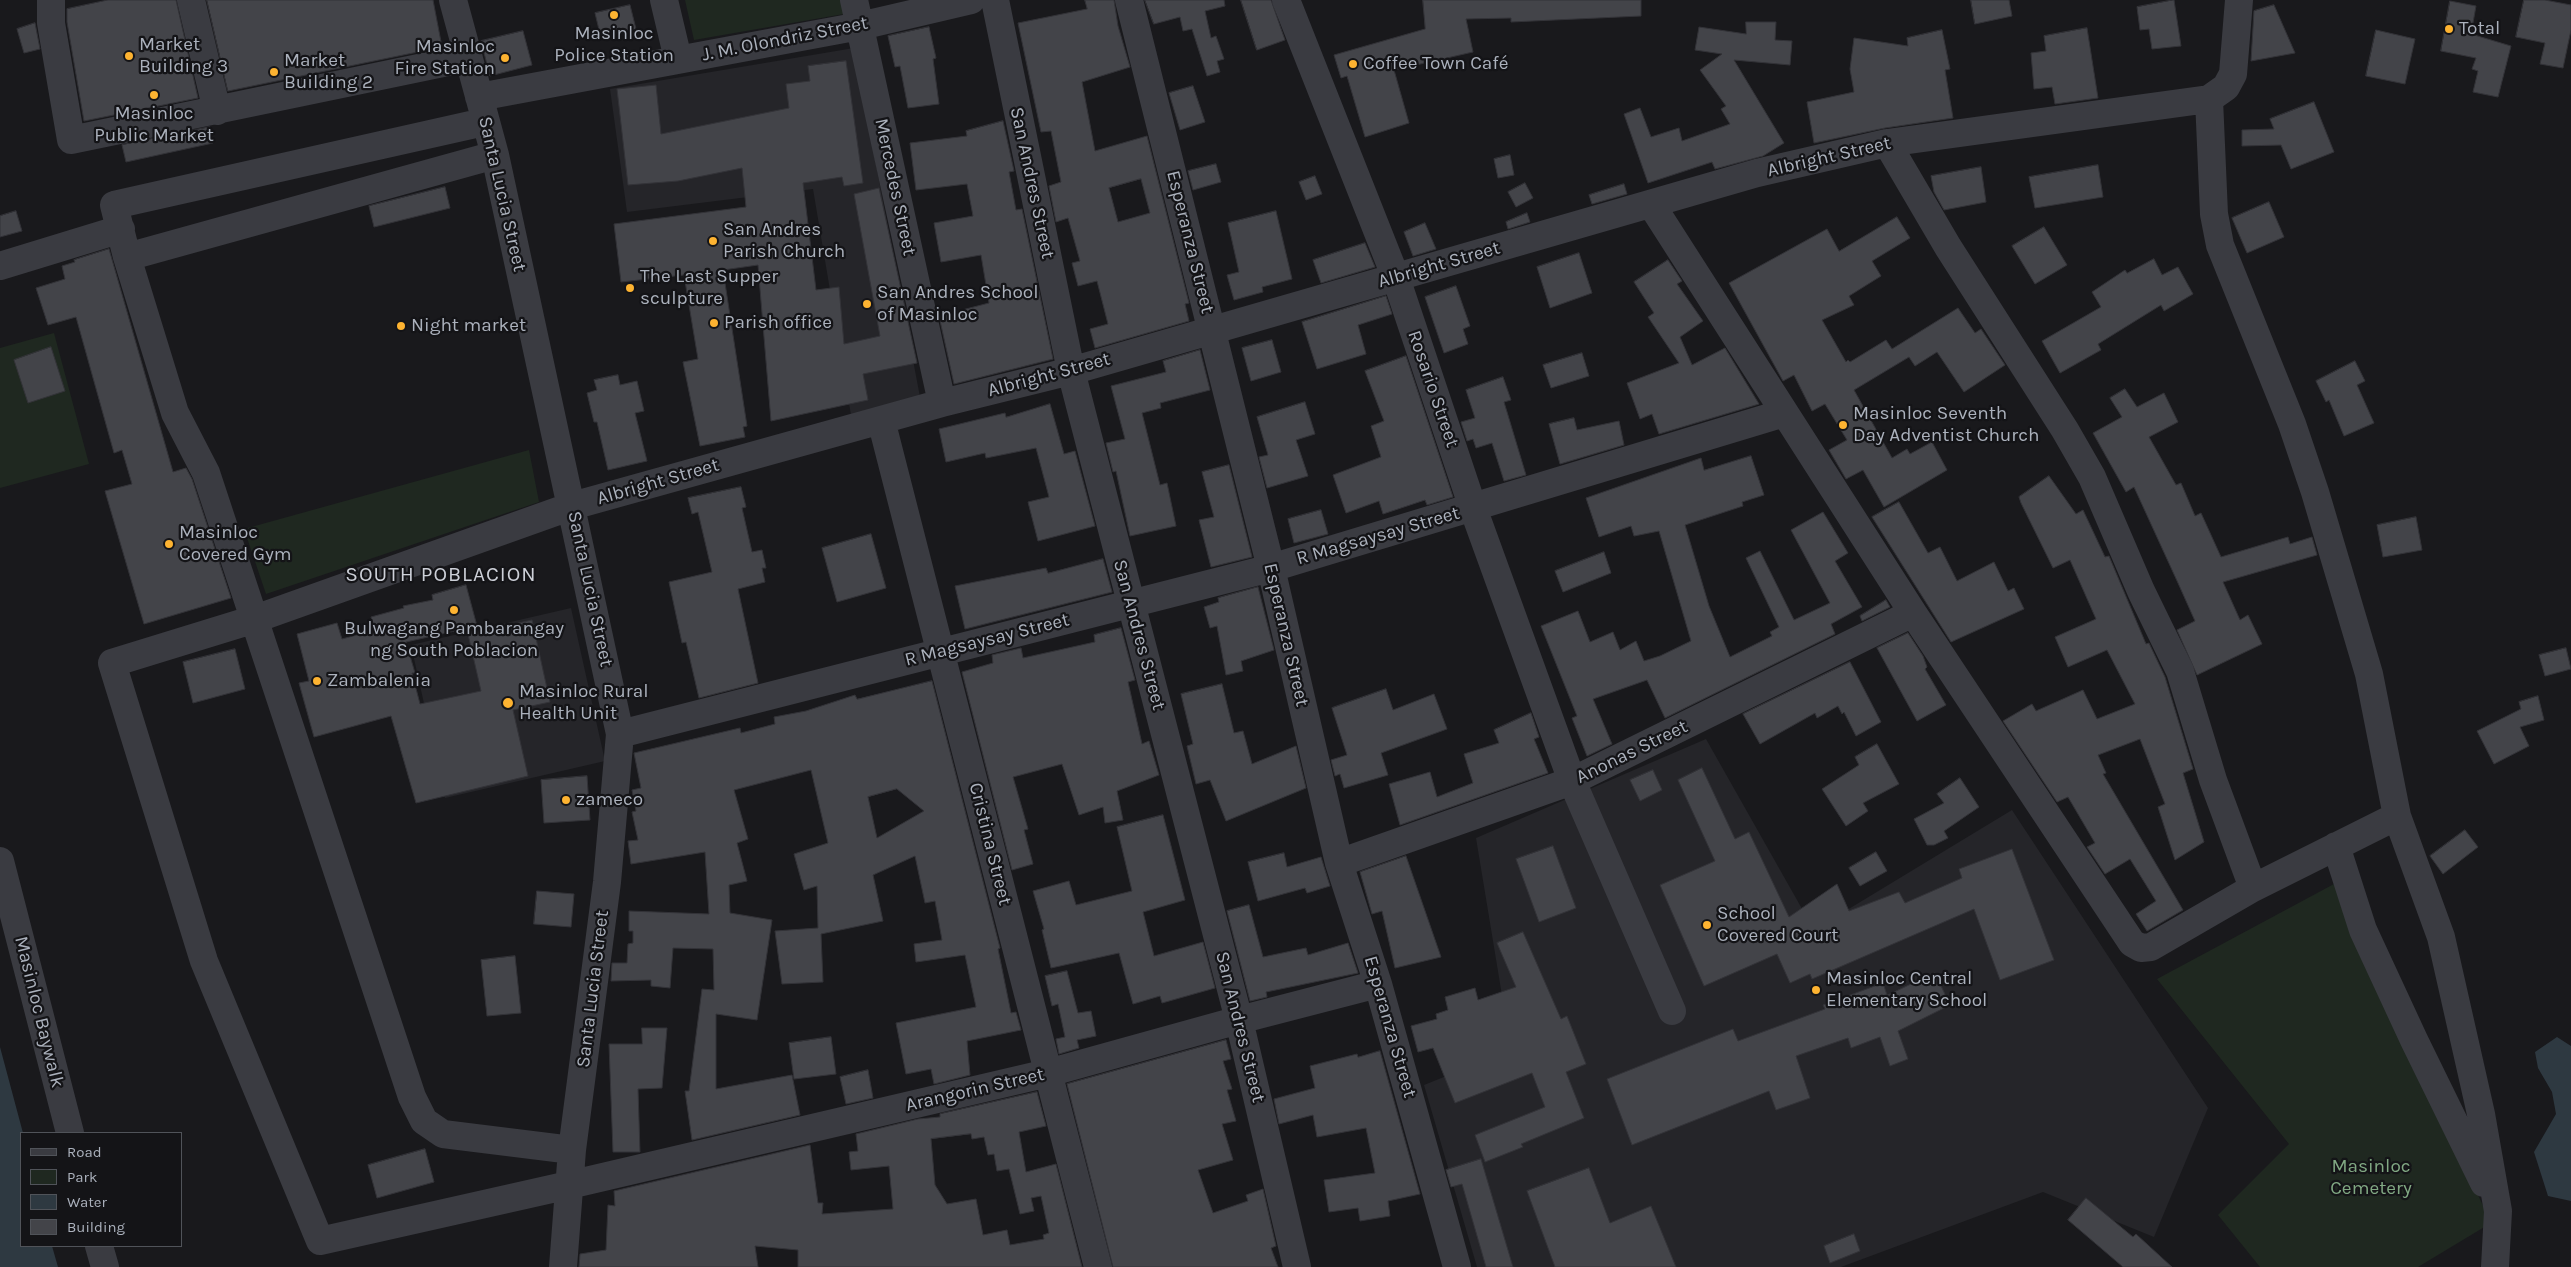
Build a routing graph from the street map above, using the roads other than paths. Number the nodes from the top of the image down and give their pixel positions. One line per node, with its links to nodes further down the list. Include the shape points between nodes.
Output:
1 (51, 0): 15 (street, via 51,23 71,140)
2 (191, 0): 15 (street)
3 (453, 0): 11 (street, Santa Lucia Street)
4 (664, 0): 12 (street)
5 (971, 0): 10 (street, J. M. Olondriz Street)
6 (995, 0): 26 (street, San Andres Street)
7 (1129, 0): 25 (street, Esperanza Street)
8 (1286, 0): 24 (street, Rosario Street)
9 (2239, 0): 13 (street, via 2233,74 2226,87)
10 (857, 13): 12 (street, J. M. Olondriz Street); 27 (street, Mercedes Street)
11 (467, 58): 14 (street, Santa Lucia Street); 15 (street)
12 (678, 59): 14 (street, J. M. Olondriz Street)
13 (2209, 99): 16 (street, Albright Street); 39 (street, via 2214,214 2220,245 2292,424 2335,555 2369,674)
14 (482, 109): 17 (street, Santa Lucia Street); 18 (street, J. M. Olondriz Street)
15 (217, 111)
16 (1887, 143): 20 (street, Albright Street, via 1757,173); 43 (street, via 2092,477 2180,672 2213,780)
17 (494, 155): 19 (street); 30 (street, Santa Lucia Street)
18 (316, 159): 19 (street); 21 (street, J. M. Olondriz Street, via 114,205)
19 (326, 201): 22 (street)
20 (1651, 204): 24 (street, Albright Street); 28 (street)
21 (121, 229): 22 (street); 23 (street)
22 (127, 257): 35 (street, via 175,413 206,474)
23 (0, 266)
24 (1396, 278): 25 (street, Albright Street); 31 (street, Rosario Street)
25 (1212, 329): 26 (street, Albright Street); 32 (street, Esperanza Street)
26 (1070, 371): 27 (street, Albright Street); 33 (street, San Andres Street)
27 (942, 404): 29 (street, Albright Street)
28 (1784, 413): 31 (street, R Magsaysay Street); 34 (street)
29 (881, 420): 30 (street, Albright Street); 36 (street, Cristina Street)
30 (572, 506): 35 (street, Albright Street); 37 (street, Santa Lucia Street)
31 (1473, 508): 32 (street, R Magsaysay Street); 38 (street, Rosario Street)
32 (1271, 568): 33 (street, R Magsaysay Street); 42 (street, Esperanza Street)
33 (1131, 605): 36 (street, R Magsaysay Street); 46 (street, San Andres Street)
34 (1913, 613): 38 (street, Anonas Street); 43 (street, via 2132,943 2141,948 2151,947)
35 (255, 619): 49 (street, via 412,1098 424,1121 443,1134); 50 (street, Arangorin Street, via 112,663 204,961 320,1241)
36 (941, 651): 37 (street, R Magsaysay Street); 47 (street, Cristina Street)
37 (620, 734): 49 (street, Santa Lucia Street, via 607,882)
38 (1572, 781): 42 (street, Anonas Street); 45 (street, Rosario Street)
39 (2397, 816): 40 (street); 51 (street, via 2441,937 2481,1114)
40 (2336, 846): 43 (street); 51 (street, via 2363,930)
41 (0, 861): 48 (street, Masinloc Baywalk)
42 (1340, 863): 44 (street, Esperanza Street)
43 (2253, 888)
44 (1378, 984): 46 (street, Arangorin Street); 57 (street, Esperanza Street)
45 (1672, 1011)
46 (1239, 1020): 47 (street, Arangorin Street); 56 (street, San Andres Street)
47 (1048, 1073): 50 (street, Arangorin Street); 55 (street, Cristina Street)
48 (70, 1132)
49 (572, 1150): 50 (street, Santa Lucia Street)
50 (569, 1185): 54 (street, Santa Lucia Street)
51 (2498, 1211): 58 (street)
52 (100, 1247): 53 (street)
53 (105, 1267)
54 (563, 1267)
55 (1098, 1267)
56 (1297, 1267)
57 (1457, 1267)
58 (2495, 1267)

